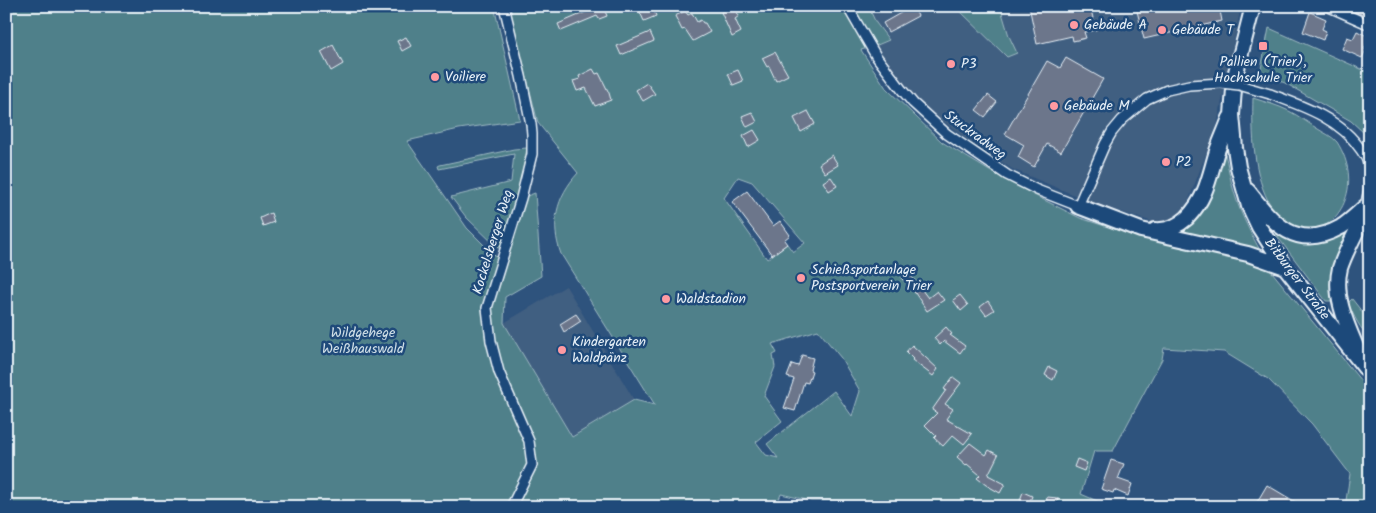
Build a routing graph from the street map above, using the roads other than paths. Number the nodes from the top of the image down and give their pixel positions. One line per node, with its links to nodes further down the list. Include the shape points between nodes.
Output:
1 (504, 6): 15 (street, Kockelsberger Weg, via 532,134 532,154 521,198 487,308 499,372 529,441 532,465)
2 (847, 6): 10 (street, Stuckradweg, via 876,56 902,90 947,134 1007,175)
3 (1253, 6): 6 (main road, Bitburger Straße, via 1235,76)
4 (1327, 6): 5 (street)
5 (1370, 26)
6 (1232, 115): 8 (main road, Bitburger Straße, via 1234,148); 12 (main road, via 1196,209 1181,223 1164,230)
7 (1370, 175): 10 (street, bridge, via 1367,160 1357,144 1325,117 1294,102 1239,85 1189,84 1147,99 1122,120 1104,144)
8 (1242, 184): 11 (main road, via 1281,227 1310,238 1341,227); 13 (main road, Bitburger Straße, via 1259,228)
9 (1370, 185): 11 (street)
10 (1078, 206): 12 (main road)
11 (1368, 208): 14 (main road, via 1340,268 1339,278 1346,323)
12 (1141, 230): 13 (main road, via 1248,254)
13 (1285, 268): 14 (main road, Bitburger Straße)
14 (1367, 371)
15 (511, 507)

